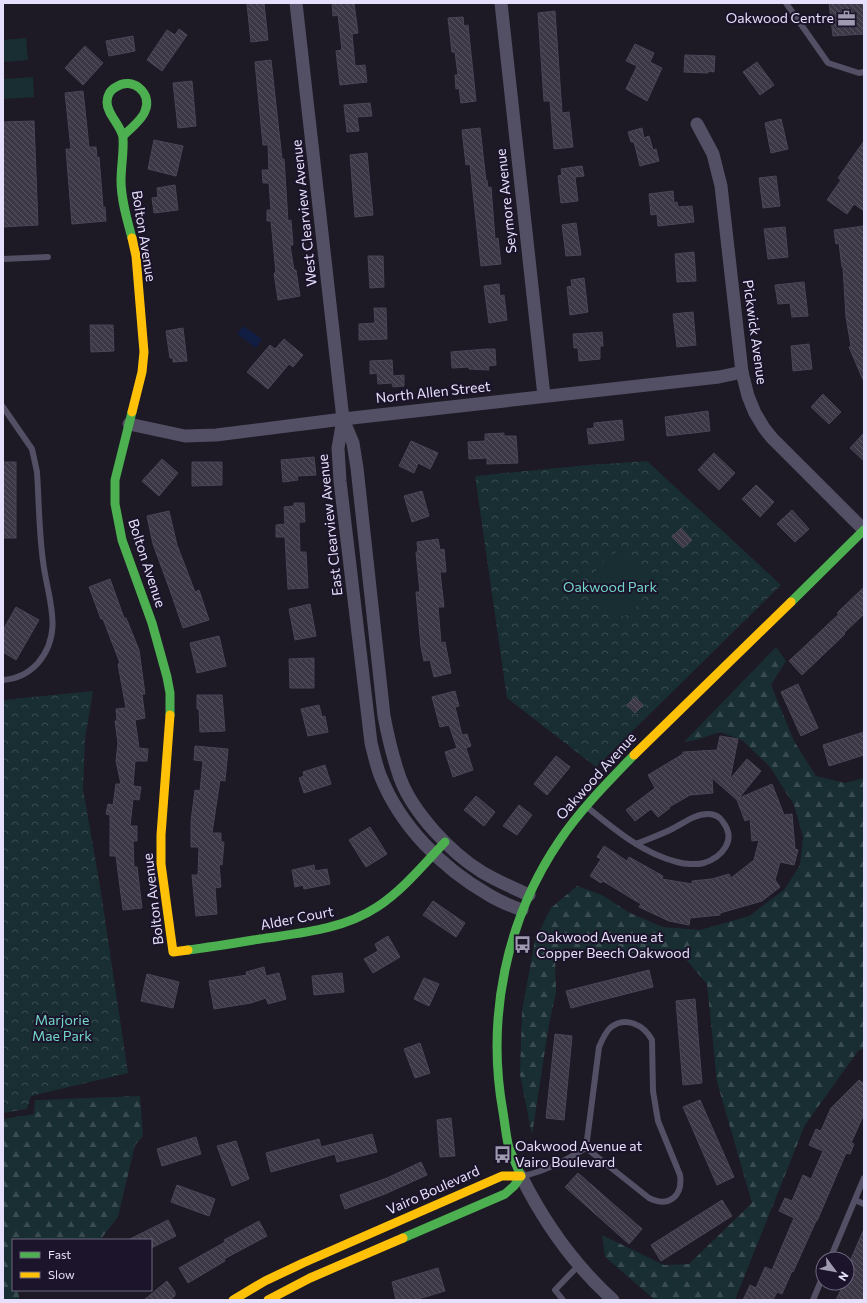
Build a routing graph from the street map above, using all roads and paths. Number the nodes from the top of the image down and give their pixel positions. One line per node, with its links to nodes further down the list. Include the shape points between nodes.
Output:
1 (296, 3): 12 (street, West Clearview Avenue)
2 (500, 3): 10 (street, Seymore Avenue)
3 (786, 3): 4 (lane, via 828,63 859,73)
4 (864, 72)
5 (697, 124): 9 (street, Pickwick Avenue, via 713,154 721,186)
6 (123, 136): 6 (street, via 145,113 147,106 147,98 143,91 130,83 115,88 107,101 108,109); 13 (street, Bolton Avenue, via 121,182 136,256 144,352 142,372)
7 (48, 257): 8 (lane)
8 (3, 259)
9 (742, 372): 10 (street, North Allen Street, via 719,377); 14 (street, Pickwick Avenue, via 748,396 764,428)
10 (544, 396): 12 (street, North Allen Street)
11 (3, 407): 16 (lane, via 32,449 37,472 43,562 53,620 47,649 34,668 22,676)
12 (343, 419): 13 (street, North Allen Street, via 216,436 185,436); 15 (street, East Clearview Avenue, via 354,449); 15 (street, East Clearview Avenue, via 338,448 340,481)
13 (129, 424): 24 (street, Bolton Avenue, via 115,480 115,504 122,540 152,623 170,693 170,728 161,835 163,877)
14 (864, 530): 18 (street, Oakwood Avenue, via 633,756)
15 (362, 594): 17 (street, East Clearview Avenue); 17 (street, East Clearview Avenue)
16 (3, 680)
17 (378, 729): 19 (street, East Clearview Avenue, via 390,746 401,780 424,818); 21 (street, East Clearview Avenue, via 371,743 390,797 407,825)
18 (586, 806): 20 (lane); 22 (street, Oakwood Avenue, via 560,840)
19 (445, 842): 21 (street, Alder Court); 22 (street, East Clearview Avenue, via 455,853 482,872)
20 (636, 844): 20 (lane, via 677,862 691,864 704,863 716,857 726,848 729,839 727,827 720,818 710,814 696,816 671,830)
21 (434, 854): 23 (street, East Clearview Avenue, via 458,876 490,896); 24 (street, Alder Court, via 390,898 364,914 340,924 300,934)
22 (528, 896): 23 (street, Oakwood Avenue)
23 (522, 910): 26 (street, Oakwood Avenue, via 504,973 499,1004 496,1056 498,1086 509,1147)
24 (173, 952)
25 (586, 1148): 25 (lane, via 649,1198 663,1202 675,1196 680,1190 680,1175 658,1120 653,1091 652,1040 649,1034 636,1024 627,1021 611,1027 599,1047); 26 (lane, via 540,1172)
26 (521, 1176): 31 (street, Oakwood Avenue, via 551,1229); 32 (street, Vairo Boulevard, via 502,1176); 32 (street, Vairo Boulevard, via 505,1194)
27 (864, 1178): 28 (lane)
28 (855, 1200): 29 (lane); 30 (lane)
29 (864, 1204)
30 (833, 1251)
31 (579, 1265): 35 (lane, via 555,1290); 36 (street, Oakwood Avenue)
32 (306, 1271): 33 (street, Vairo Boulevard, via 265,1281 248,1294); 34 (street, Vairo Boulevard)
33 (233, 1300)
34 (268, 1300)
35 (563, 1300)
36 (613, 1300)

